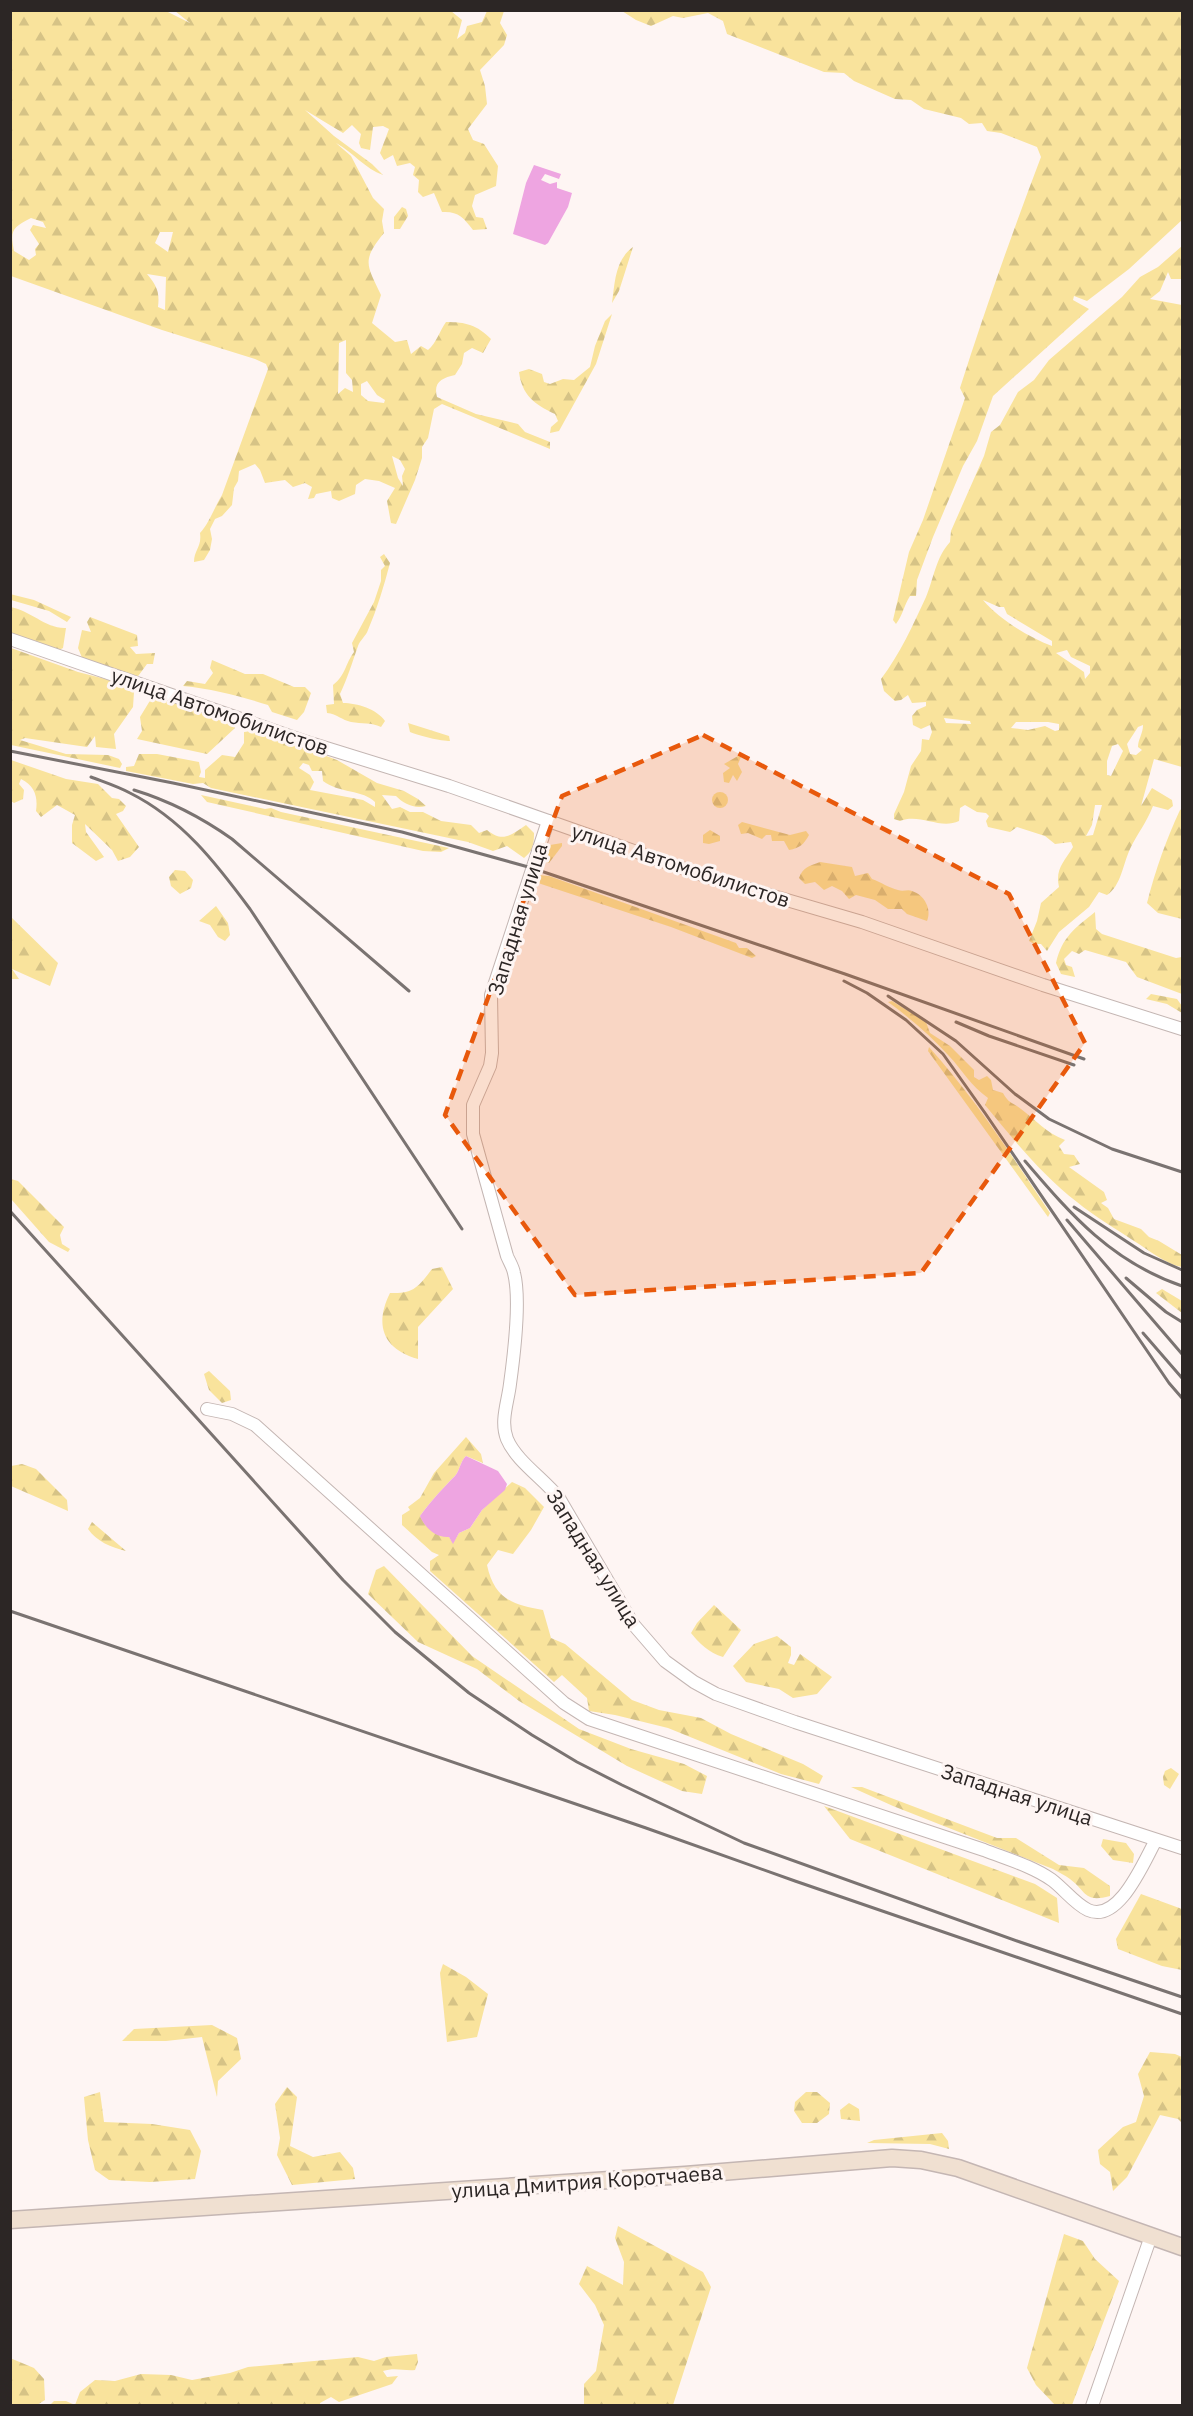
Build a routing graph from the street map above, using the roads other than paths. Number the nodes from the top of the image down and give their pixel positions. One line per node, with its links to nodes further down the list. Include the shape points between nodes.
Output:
1 (10, 639): 2 (street, улица Автомобилистов)
2 (548, 821): 3 (street, улица Автомобилистов, via 705,876 862,922); 5 (street, Западная улица, via 491,995 490,1066 471,1119 515,1281 514,1346 505,1417 507,1439 559,1498 633,1624 665,1661 694,1682 716,1694 795,1722)
3 (1182, 1029)
4 (207, 1409): 5 (street, via 232,1414 255,1425 564,1703 589,1719 984,1850 1034,1870 1064,1888 1085,1909 1095,1912 1103,1913 1118,1902)
5 (1156, 1840): 6 (street, Западная улица)
6 (1182, 1848)
7 (10, 2220): 8 (street, улица Дмитрия Коротчаева, via 892,2158 958,2168)
8 (1151, 2236): 9 (street, улица Дмитрия Коротчаева); 10 (street)
9 (1182, 2247)
10 (1092, 2406)

